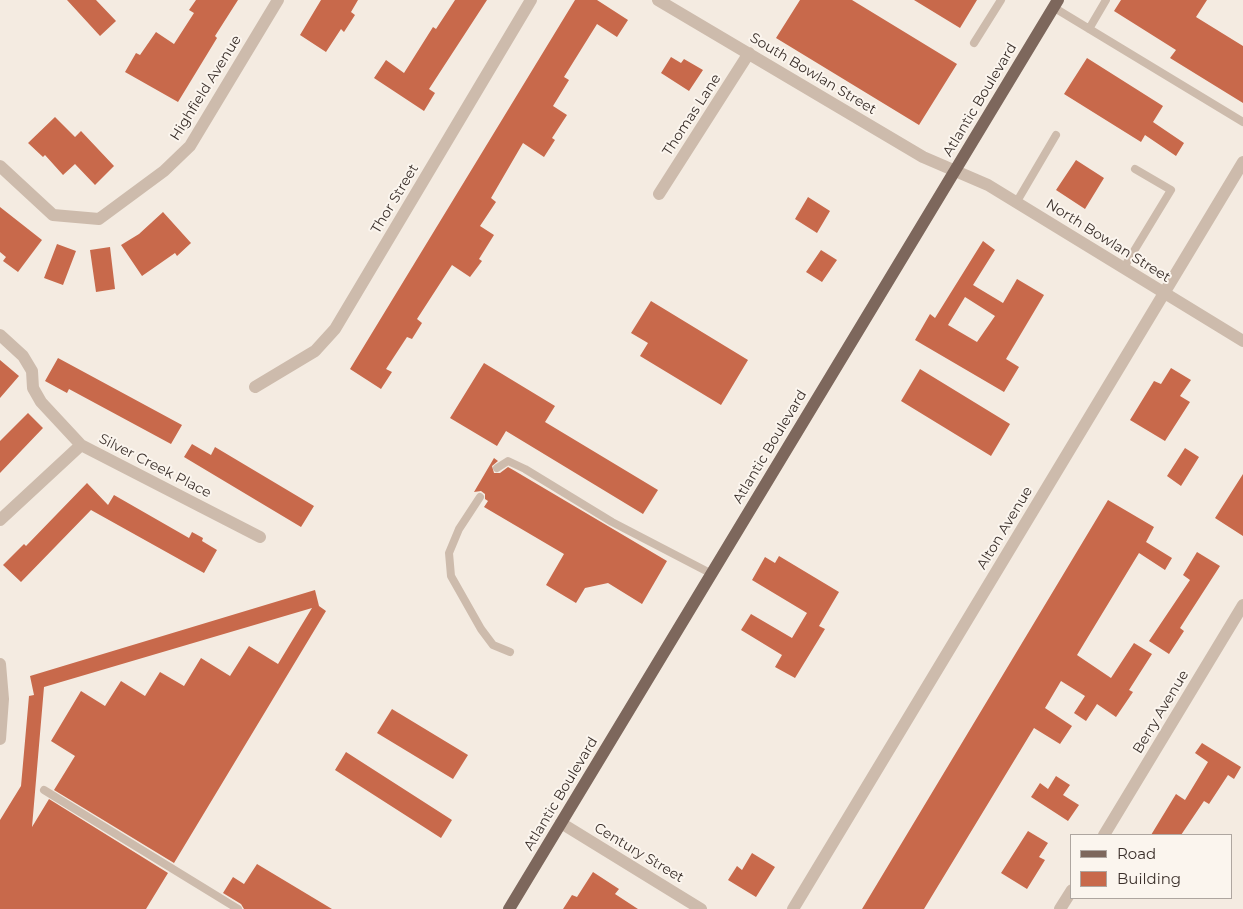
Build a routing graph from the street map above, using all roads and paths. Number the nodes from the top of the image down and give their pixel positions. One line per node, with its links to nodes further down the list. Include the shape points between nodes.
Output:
1 (278, 0): 13 (street, Highfield Avenue, via 190,146 164,171 99,219 53,215)
2 (532, 0): 22 (street, Thor Street, via 335,329 315,351)
3 (658, 0): 9 (street, South Bowlan Street)
4 (1001, 0): 8 (lane)
5 (1106, 0): 7 (lane)
6 (1055, 4): 7 (lane); 15 (main road, Atlantic Boulevard)
7 (1089, 29): 10 (lane)
8 (974, 43)
9 (749, 53): 15 (street, South Bowlan Street, via 923,157); 16 (street, Thomas Lane)
10 (1243, 122)
11 (1056, 136): 17 (lane)
12 (1243, 162): 19 (street, Alton Avenue)
13 (0, 166)
14 (1135, 169): 18 (lane, via 1171,190)
15 (954, 171): 17 (street, North Bowlan Street, via 988,185); 28 (main road, Atlantic Boulevard)
16 (659, 194)
17 (1016, 203): 18 (street, North Bowlan Street)
18 (1124, 269): 19 (street, North Bowlan Street)
19 (1164, 294): 21 (street, North Bowlan Street); 40 (street, Alton Avenue)
20 (0, 335): 23 (street, via 28,364 33,388 41,402)
21 (1243, 341)
22 (255, 387)
23 (81, 445): 26 (street, Silver Creek Place); 27 (street, Silver Creek Place)
24 (497, 468): 28 (lane, via 508,461 612,522)
25 (480, 497): 30 (lane, via 459,528 449,553 451,576 493,645)
26 (0, 520)
27 (260, 537)
28 (712, 574): 34 (main road, Atlantic Boulevard)
29 (1243, 605): 35 (street, Berry Avenue)
30 (510, 652)
31 (0, 664): 32 (street, via 3,699)
32 (0, 739)
33 (44, 790): 37 (lane)
34 (561, 823): 38 (main road, Atlantic Boulevard); 39 (street, Century Street)
35 (1105, 834)
36 (1070, 893): 41 (street)
37 (238, 909)
38 (509, 909)
39 (701, 909)
40 (793, 909)
41 (1060, 909)

